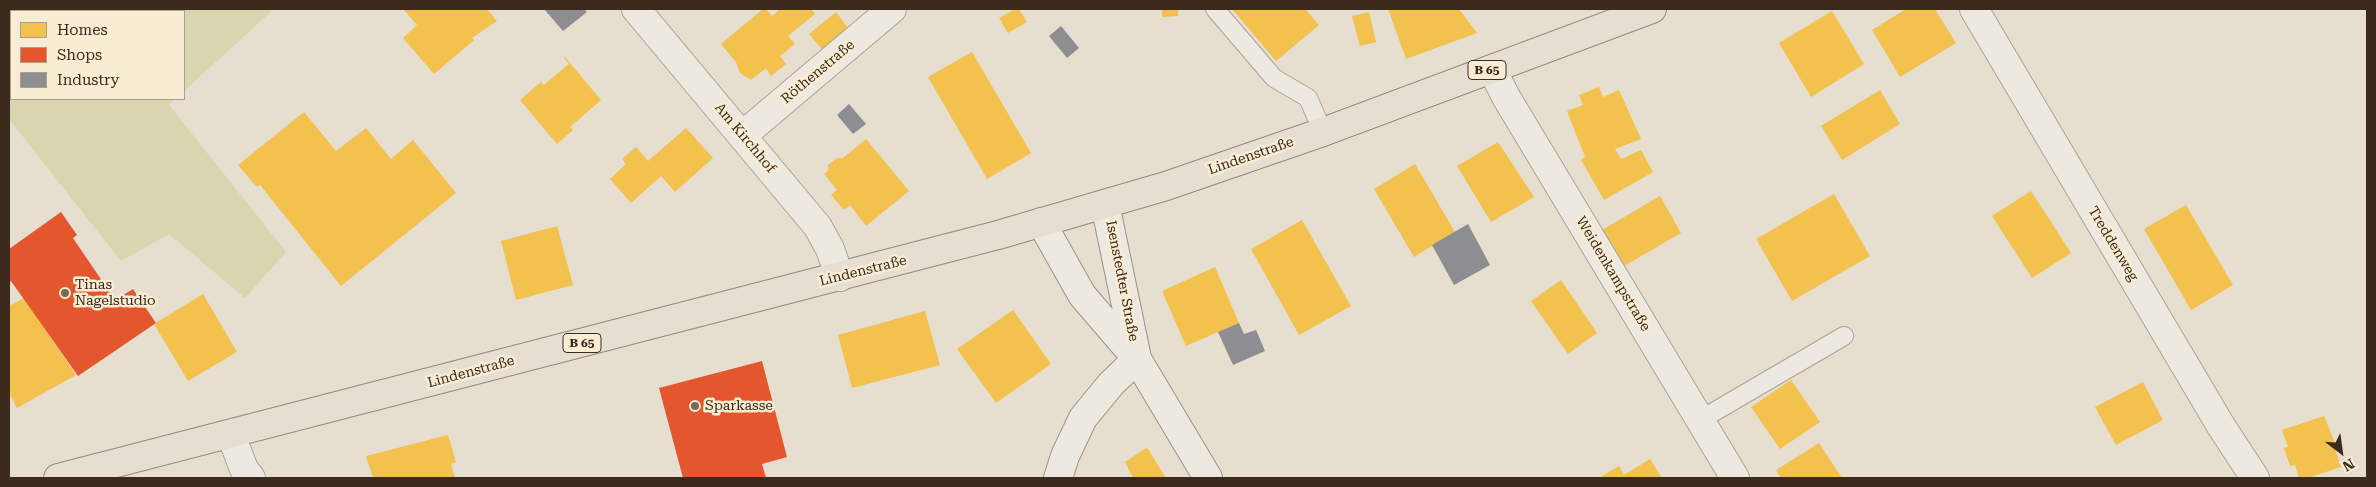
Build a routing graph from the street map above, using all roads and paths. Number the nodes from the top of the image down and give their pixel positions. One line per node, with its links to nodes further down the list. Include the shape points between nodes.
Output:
1 (636, 9): 8 (street, Am Kirchhof)
2 (892, 9): 8 (street, Röthenstraße)
3 (1215, 9): 7 (lane, via 1274,78 1308,98)
4 (1652, 9): 6 (main road, Lindenstraße / B 65)
5 (1974, 9): 21 (street, Treddenweg)
6 (1492, 69): 7 (main road, Lindenstraße / B 65); 14 (street, Weidenkampstraße)
7 (1323, 132): 9 (main road, Lindenstraße / B 65)
8 (743, 135): 11 (street, Am Kirchhof, via 818,226)
9 (1105, 204): 10 (main road, Lindenstraße / B 65); 13 (street, Isenstedter Straße)
10 (1041, 222): 11 (main road, Lindenstraße / B 65); 13 (street, Isenstedter Straße, via 1082,295)
11 (840, 277): 15 (main road, Lindenstraße / B 65)
12 (1844, 336): 14 (lane)
13 (1137, 359): 18 (street, via 1082,418); 19 (street, Isenstedter Straße)
14 (1700, 420): 20 (street, Weidenkampstraße)
15 (231, 435): 16 (main road, Lindenstraße / B 65); 17 (street, via 244,469)
16 (58, 478)
17 (251, 478)
18 (1058, 478)
19 (1208, 478)
20 (1735, 478)
21 (2255, 478)

